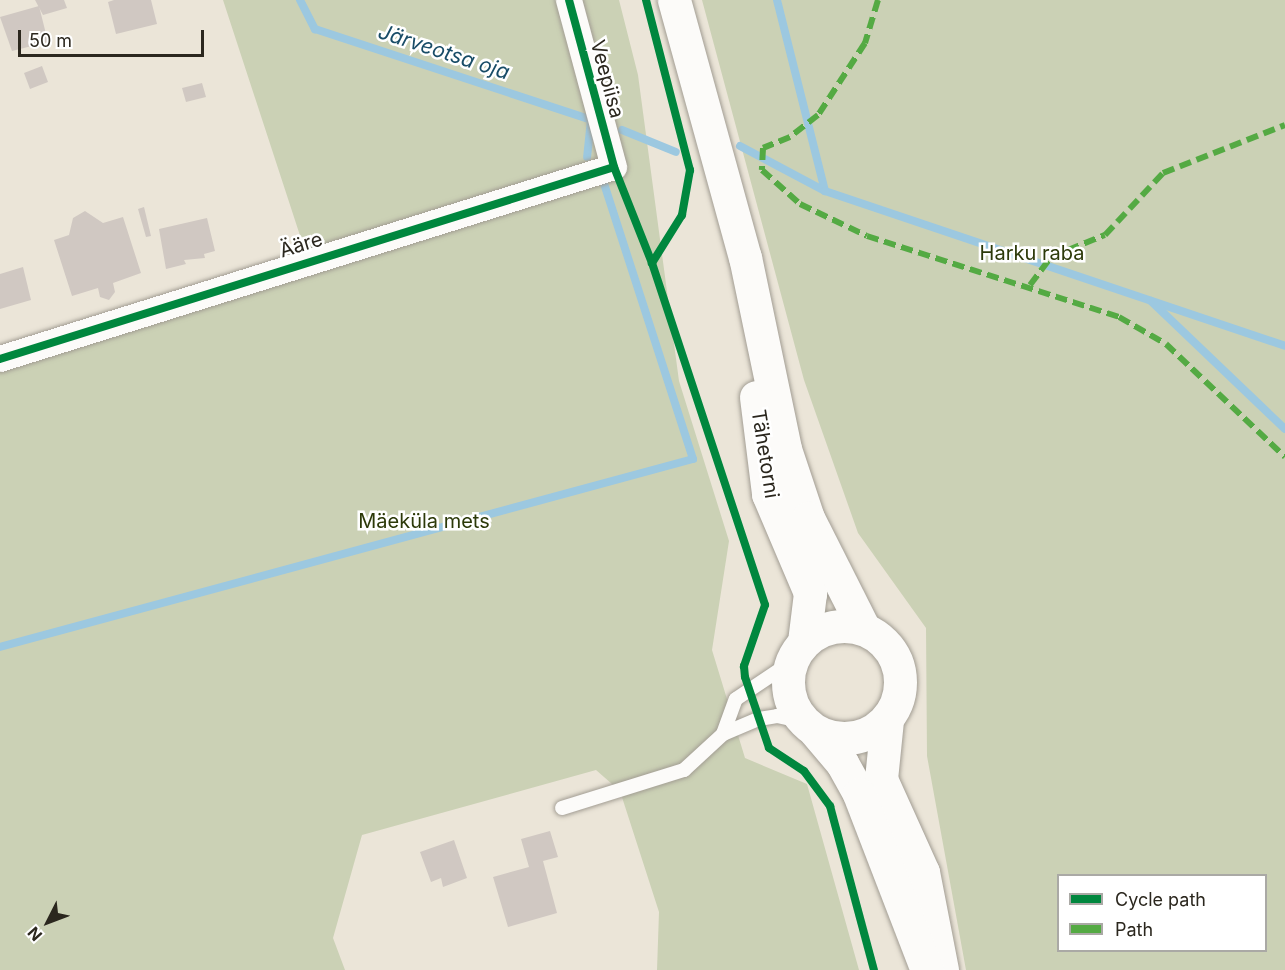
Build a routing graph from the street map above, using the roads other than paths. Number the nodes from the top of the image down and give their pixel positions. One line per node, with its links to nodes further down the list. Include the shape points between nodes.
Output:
1 (569, 0): 3 (street, Veepiisa)
2 (674, 0): 4 (street, Tähetorni)
3 (614, 167): 5 (street, Ääre)
4 (745, 257): 6 (street, Tähetorni, via 798,493 829,564); 7 (street, Tähetorni, via 768,494 810,593)
5 (0, 359)
6 (864, 629): 7 (street, via 826,628); 8 (street, via 880,638 897,663 900,693)
7 (798, 652): 9 (street, via 791,700); 10 (lane, via 736,699)
8 (887, 720): 9 (street, via 853,738); 13 (street, via 881,779 923,872)
9 (810, 726): 10 (lane, via 777,716 759,718); 12 (street, via 843,763 859,794)
10 (723, 734): 11 (lane, via 684,770)
11 (562, 808)
12 (927, 970)
13 (942, 970)

